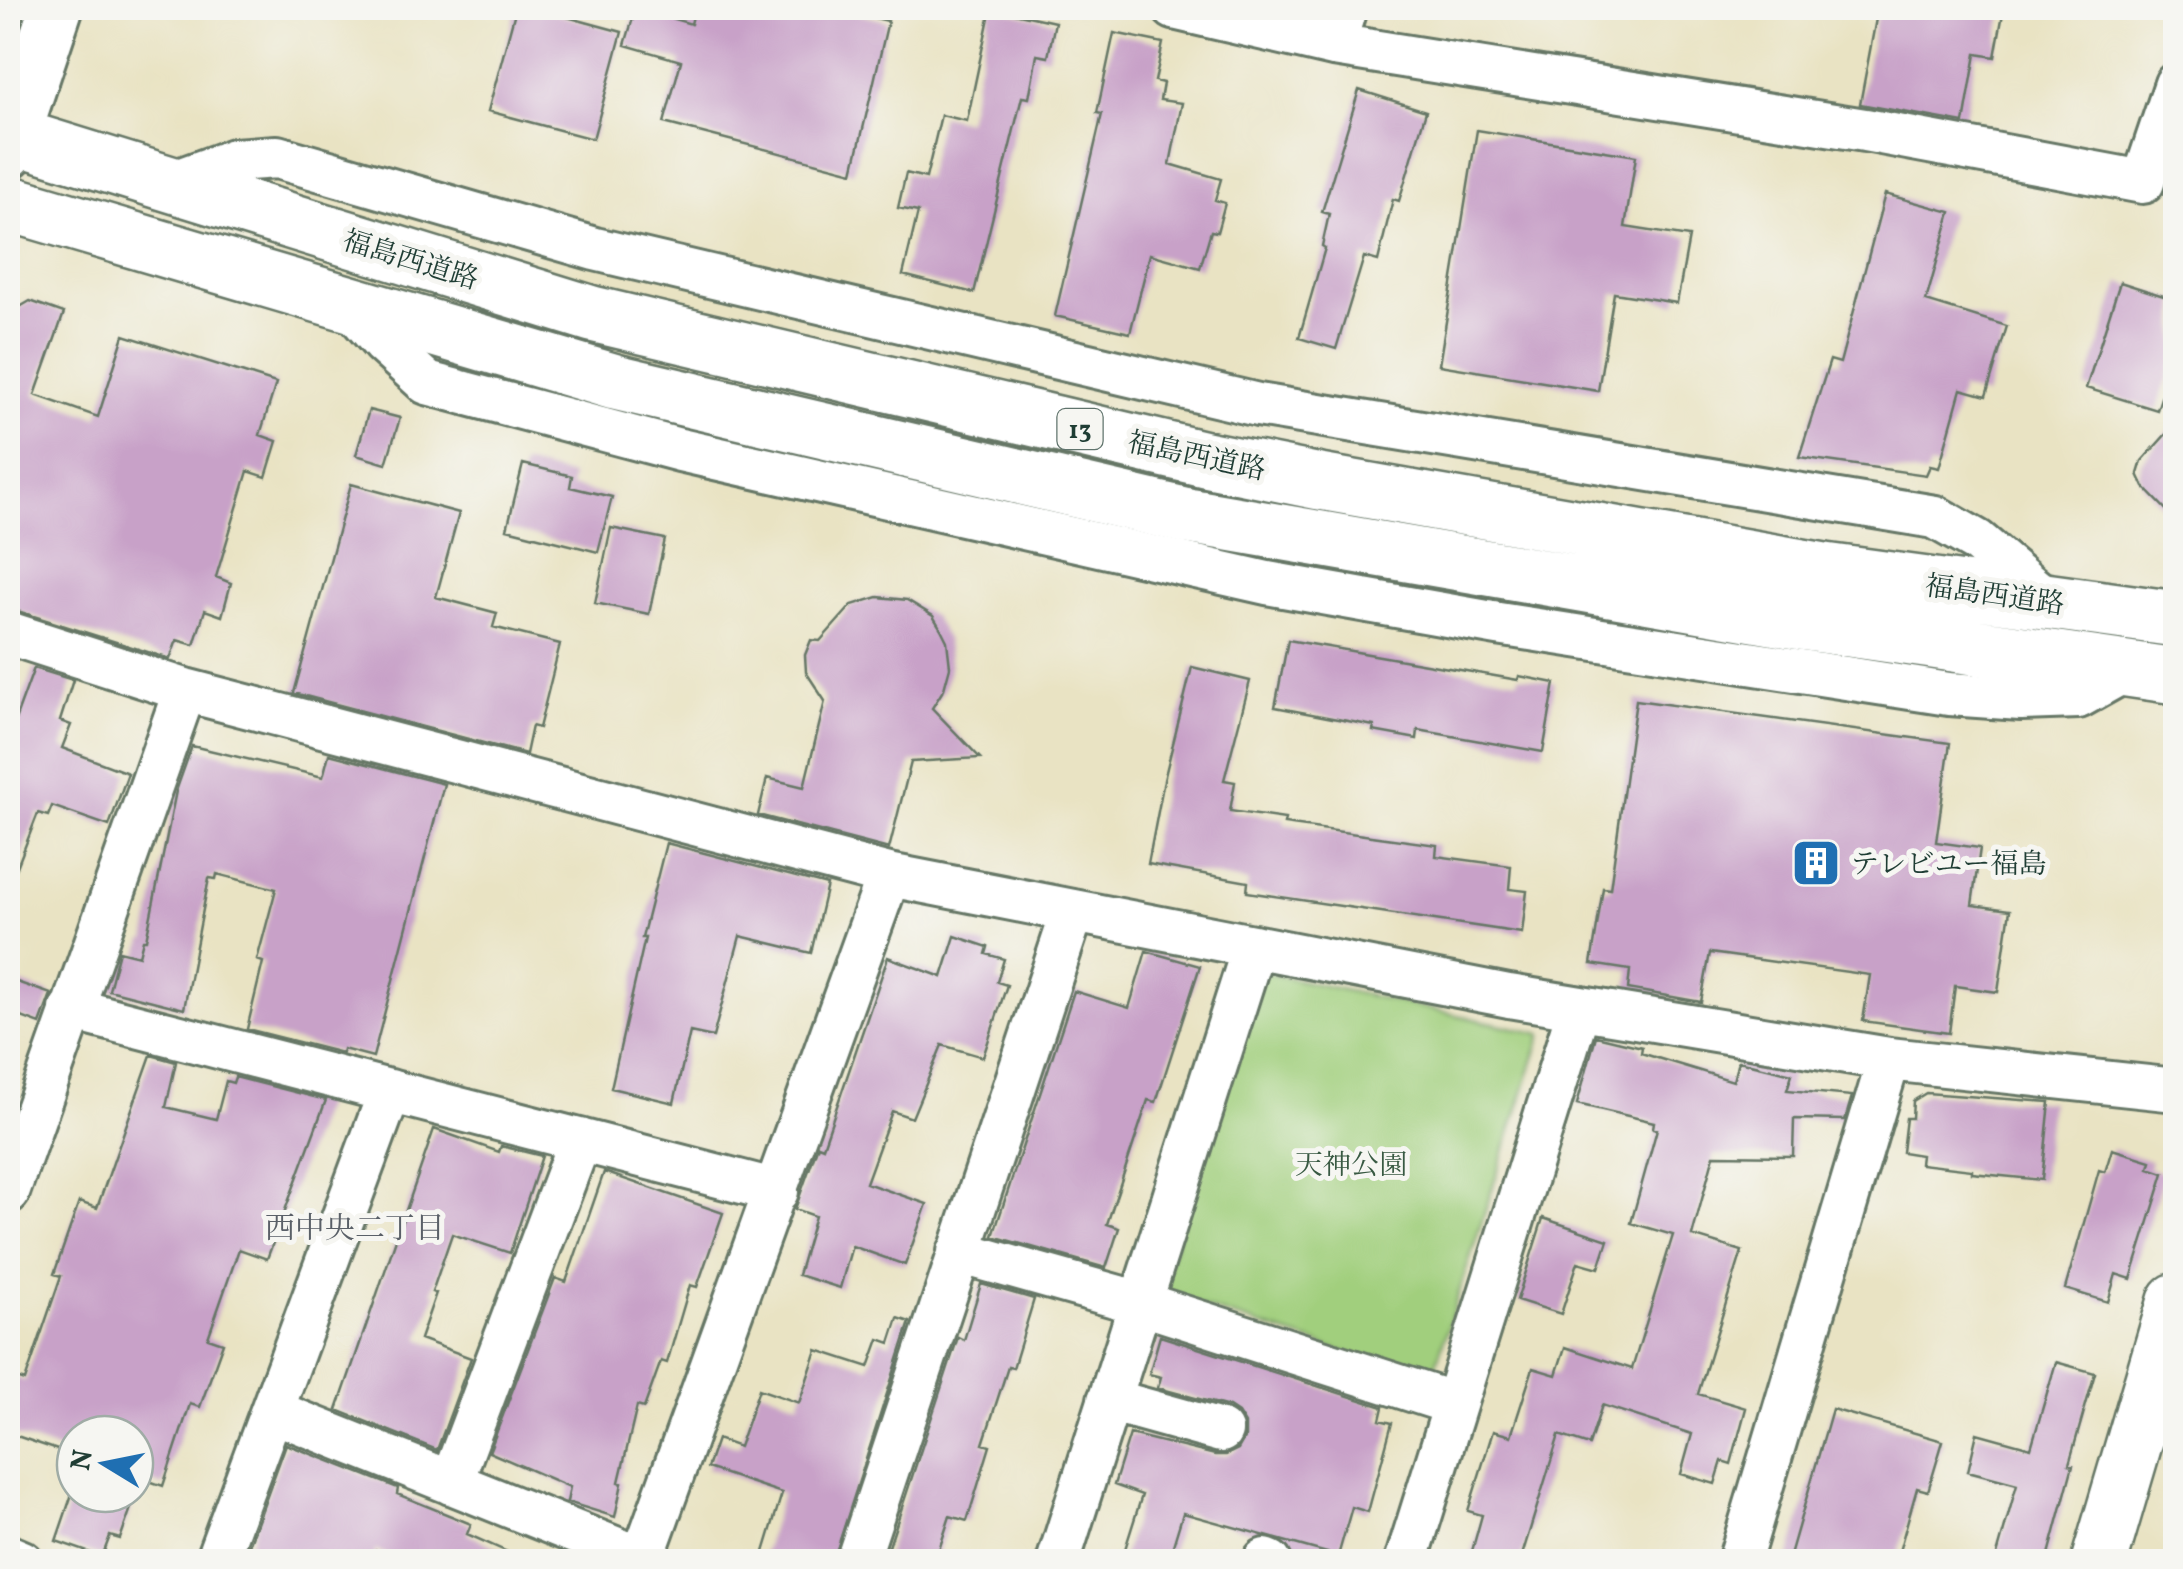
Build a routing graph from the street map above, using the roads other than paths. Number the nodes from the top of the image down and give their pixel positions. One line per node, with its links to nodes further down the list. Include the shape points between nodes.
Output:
1 (56, 8): 5 (street)
2 (1174, 8): 3 (street)
3 (1340, 26): 4 (street, via 2143,182)
4 (2176, 84)
5 (9, 140): 6 (main road, 福島西道路 / 13)
6 (168, 184): 8 (main road, 福島西道路 / 13, via 592,314 1205,458 1806,567); 8 (street, via 234,160 277,156 595,249 1258,405 1935,517)
7 (8, 203): 11 (main road, 福島西道路 / 13, via 614,382 1188,516 1801,622)
8 (2048, 601): 9 (main road, 福島西道路 / 13)
9 (2176, 619)
10 (8, 634): 12 (street)
11 (2152, 673)
12 (185, 690): 13 (street); 17 (street)
13 (889, 875): 14 (street); 22 (street)
14 (1073, 911): 15 (street); 24 (street)
15 (1254, 946): 16 (street); 26 (street)
16 (1579, 1008): 18 (street); 28 (street)
17 (71, 1010): 20 (street); 23 (street)
18 (1890, 1059): 19 (street); 39 (street)
19 (2176, 1090)
20 (390, 1091): 21 (street); 29 (street)
21 (580, 1140): 22 (street); 31 (street)
22 (777, 1191): 33 (street)
23 (8, 1192)
24 (958, 1252): 26 (street); 36 (street)
25 (2176, 1301): 40 (main road)
26 (1140, 1303): 27 (street); 28 (street)
27 (1109, 1400): 30 (street); 37 (street)
28 (1455, 1404): 38 (street)
29 (272, 1411): 31 (street); 35 (street)
30 (1221, 1432)
31 (451, 1482): 33 (street)
32 (8, 1556): 34 (street)
33 (642, 1560)
34 (22, 1562)
35 (216, 1562)
36 (857, 1562)
37 (1058, 1562)
38 (1406, 1562)
39 (1739, 1562)
40 (2099, 1562)

